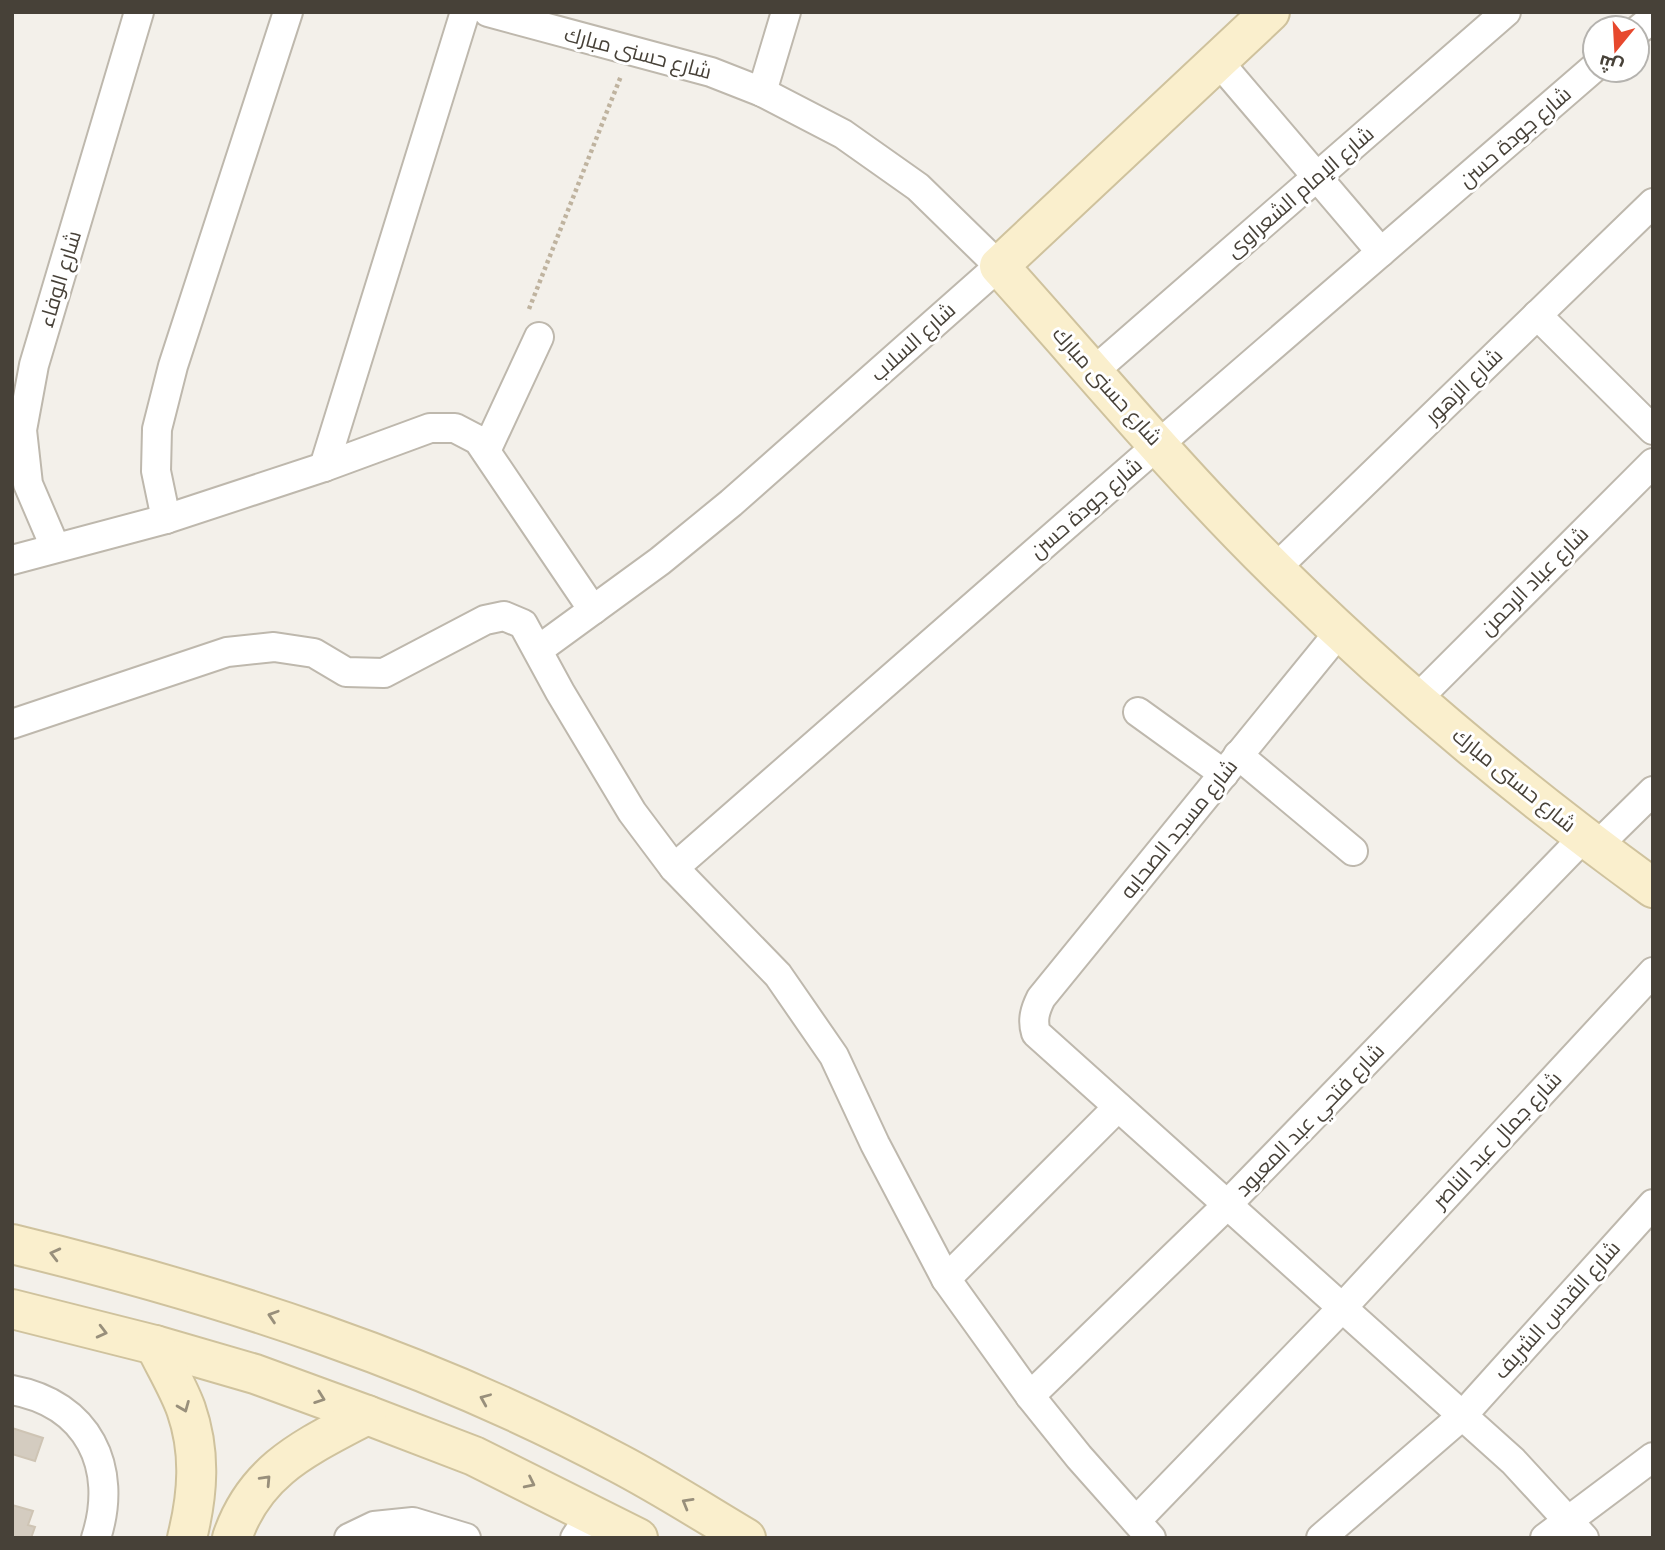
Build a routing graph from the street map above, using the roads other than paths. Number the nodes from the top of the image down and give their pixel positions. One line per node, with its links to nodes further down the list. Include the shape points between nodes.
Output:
1 (139, 12): 19 (street, شارع الوفاء)
2 (288, 12): 24 (street, via 160,416 156,471)
3 (465, 12): 23 (street)
4 (786, 12): 10 (street)
5 (1270, 12): 8 (street, شارع السلاب)
6 (1506, 12): 11 (street, شارع الإمام الشعراوى)
7 (502, 14): 10 (street, شارع حسنى مبارك, via 711,72)
8 (1218, 61): 11 (street); 14 (street, شارع السلاب)
9 (1581, 80): 13 (street, شارع جودة حسن)
10 (762, 92): 14 (street, شارع حسنى مبارك, via 843,134 918,187)
11 (1317, 177): 13 (street); 17 (street, شارع الإمام الشعراوى)
12 (1653, 203): 15 (street, شارع الزهور)
13 (1381, 252): 20 (street, شارع جودة حسن)
14 (999, 266): 17 (street, شارع حسنى مبارك); 28 (street, شارع السلاب, via 731,503)
15 (1537, 315): 18 (street); 27 (street, شارع الزهور)
16 (539, 337): 21 (street)
17 (1094, 371): 20 (street, شارع حسنى مبارك)
18 (1653, 430)
19 (17, 432): 25 (street, شارع الوفاء, via 28,484)
20 (1159, 444): 27 (street, شارع حسنى مبارك); 38 (street, شارع جودة حسن)
21 (486, 451): 23 (street, via 478,440 455,428 430,428); 28 (street)
22 (1653, 463): 31 (street, شارع عباد الرحمن)
23 (324, 467): 24 (street)
24 (166, 519): 25 (street)
25 (55, 547): 26 (street)
26 (12, 560)
27 (1275, 569): 29 (street, شارع حسنى مبارك)
28 (593, 610): 30 (street, شارع السلاب)
29 (1340, 631): 31 (street, شارع حسنى مبارك); 34 (street, شارع مسجد الصحابه)
30 (538, 650): 33 (street, via 523,624 505,616 485,620 384,673 346,672 314,653 274,647 227,652); 38 (street, via 632,813)
31 (1416, 699): 36 (street, شارع حسنى مبارك)
32 (1138, 712): 34 (street)
33 (12, 724)
34 (1231, 764): 37 (street); 41 (street, شارع مسجد الصحابه, via 1041,998 1034,1016 1036,1033)
35 (1653, 791): 36 (street, شارع فتحي عبد المعبود)
36 (1590, 842): 39 (street, شارع حسنى مبارك); 42 (street, شارع فتحي عبد المعبود)
37 (1353, 850)
38 (674, 868): 45 (street, via 778,975 834,1056)
39 (1653, 888)
40 (1653, 972): 46 (street, شارع جمال عبد الناصر)
41 (1118, 1107): 42 (street); 45 (street)
42 (1227, 1205): 46 (street); 50 (street, شارع فتحي عبد المعبود)
43 (1650, 1214): 52 (street, شارع القدس الشريف)
44 (12, 1244): 63 (street, one-way to 44, via 618,1463 397,1362 281,1318 128,1272)
45 (946, 1279): 50 (street)
46 (1342, 1308): 52 (street); 56 (street, شارع جمال عبد الناصر)
47 (12, 1309): 48 (street, one-way to 48)
48 (155, 1345): 51 (street, one-way to 51, via 255,1374); 58 (street, one-way to 58, via 186,1408 194,1440 198,1473)
49 (12, 1390): 57 (street, via 47,1401 71,1417 89,1439 101,1465 105,1493)
50 (1030, 1396): 56 (street)
51 (367, 1415): 54 (street, one-way to 54, via 474,1456); 59 (street, one-way to 51, via 254,1492 277,1467)
52 (1462, 1416): 55 (street, via 1513,1461); 64 (street, شارع القدس الشريف)
53 (1653, 1457): 55 (street)
54 (584, 1525): 62 (street)
55 (1575, 1529): 65 (street)
56 (1143, 1530)
57 (96, 1538)
58 (187, 1538)
59 (232, 1538)
60 (349, 1538): 61 (street, via 374,1526 413,1522)
61 (466, 1538)
62 (638, 1538)
63 (746, 1538)
64 (1321, 1538)
65 (1545, 1538)

